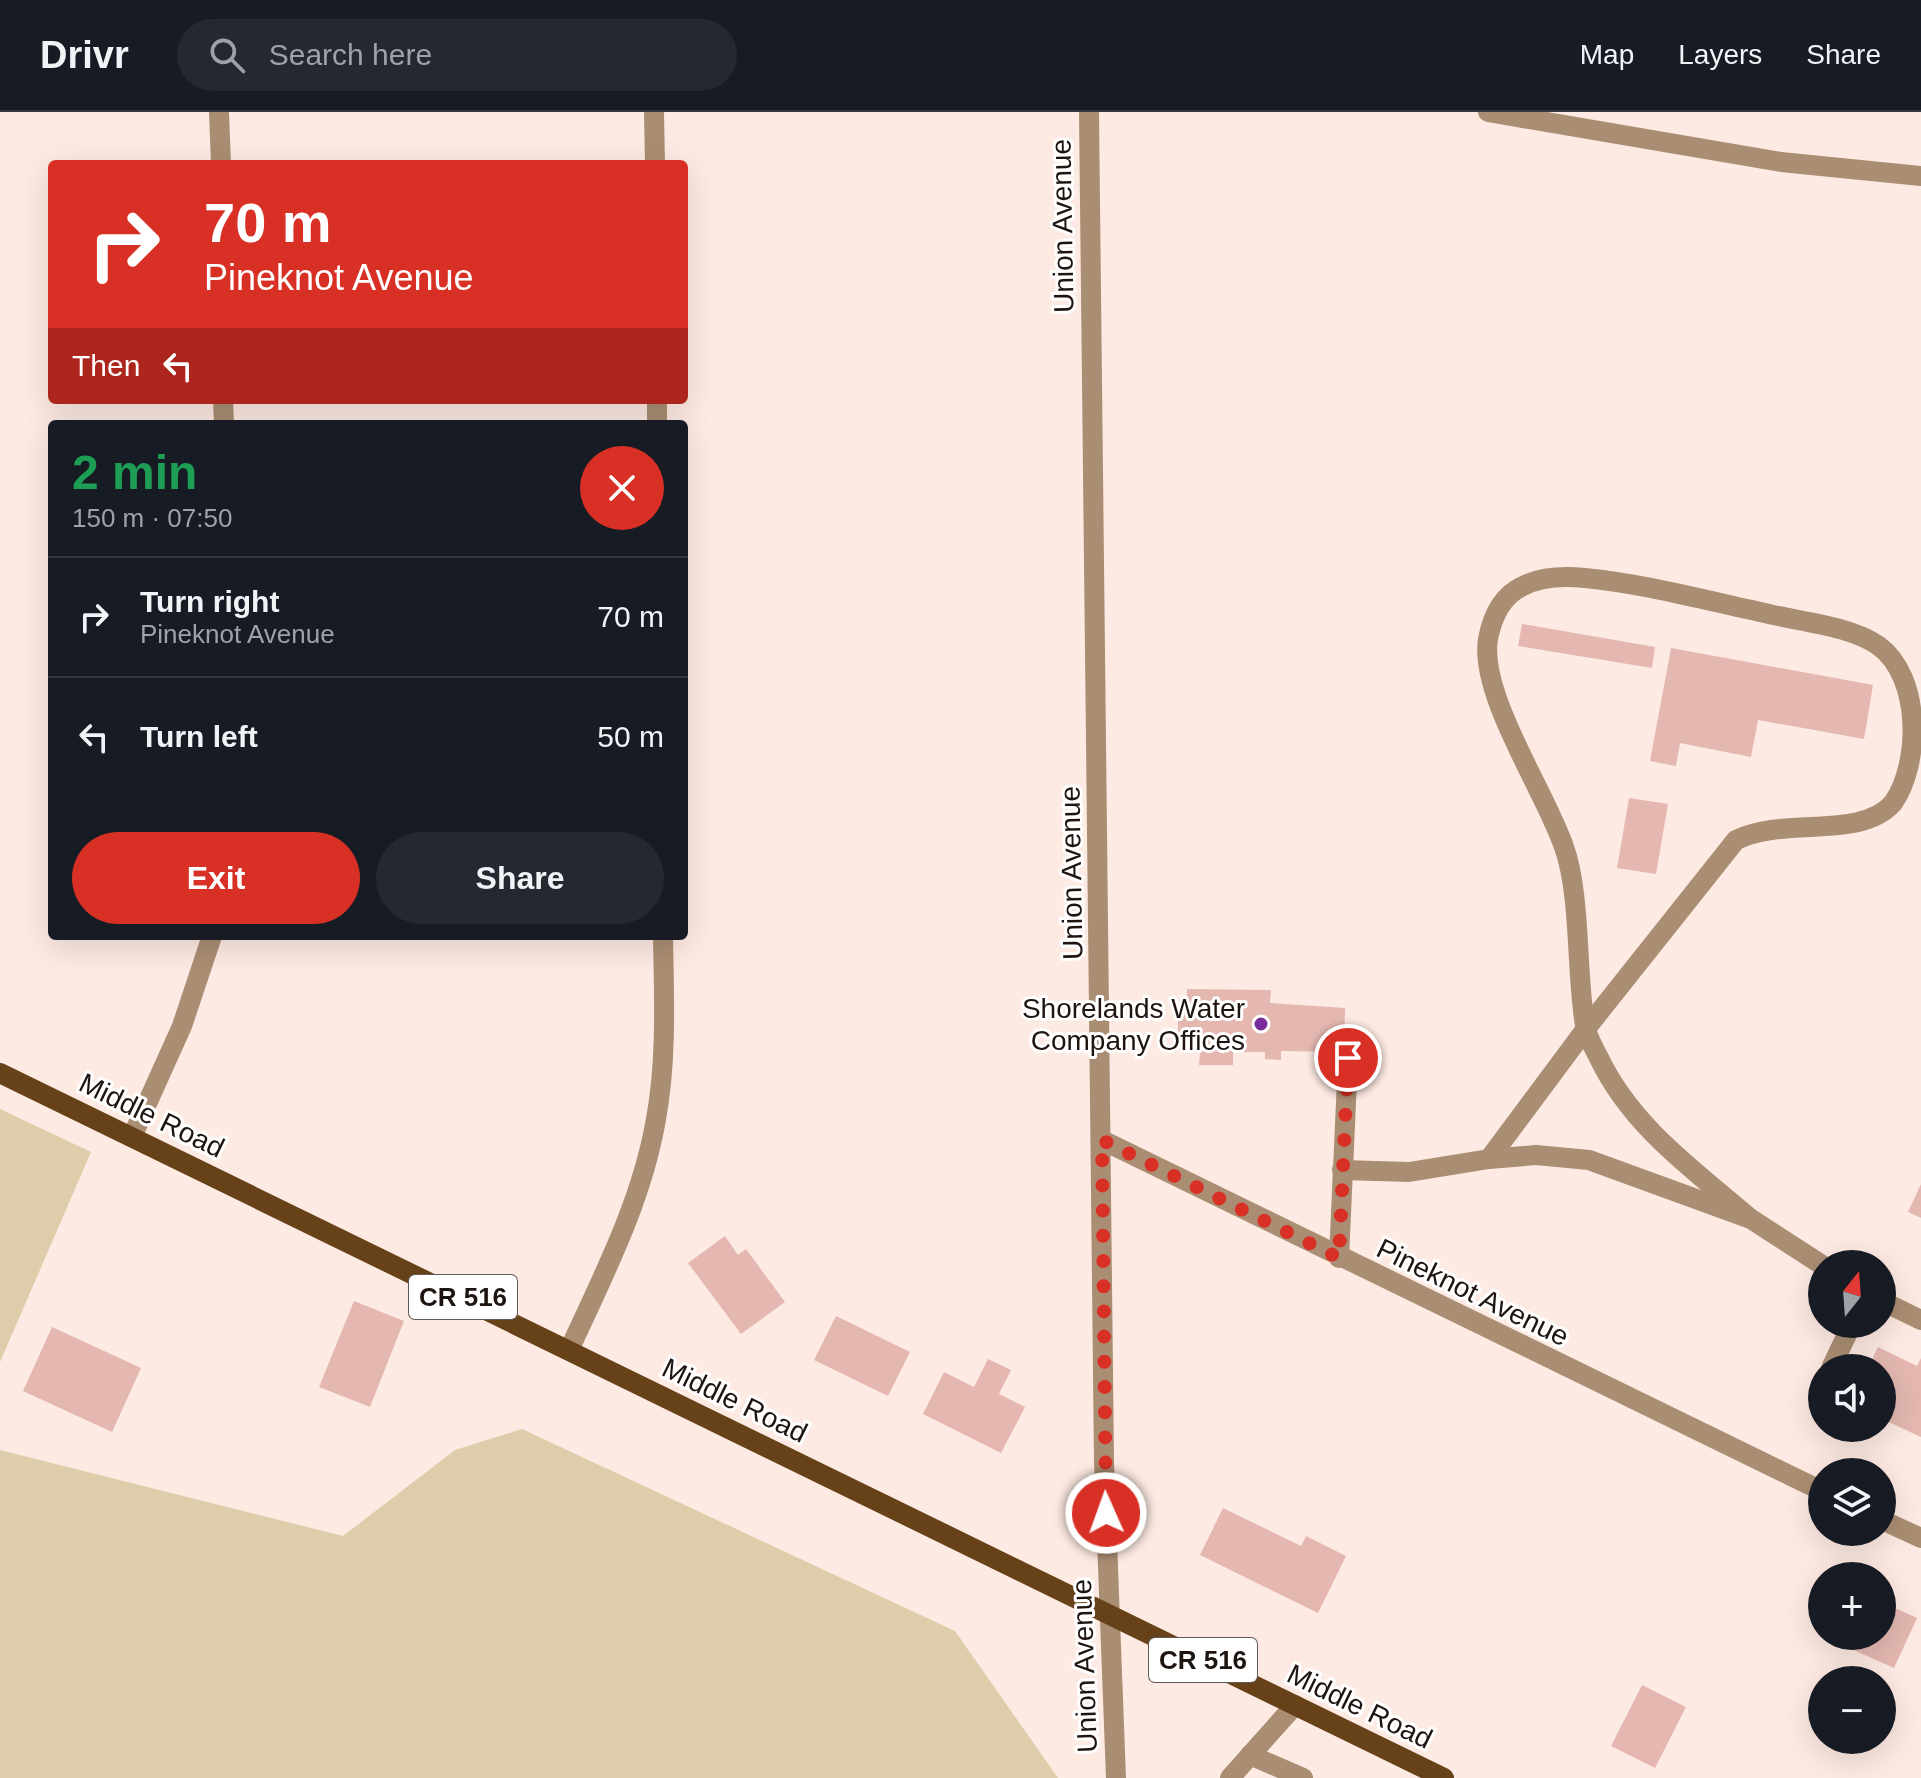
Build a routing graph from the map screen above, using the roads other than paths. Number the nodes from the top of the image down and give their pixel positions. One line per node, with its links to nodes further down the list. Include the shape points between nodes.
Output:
1 (219, 112): 5 (street)
2 (654, 112): 6 (street)
3 (1089, 112): 14 (street, Union Avenue)
4 (1488, 112): 7 (street, via 1781,162)
5 (221, 160)
6 (655, 160)
7 (1921, 176)
8 (211, 940): 13 (street, via 182,1026)
9 (663, 940): 22 (street, via 664,1052 656,1120 625,1229)
10 (1585, 1030): 10 (street, via 1736,840 1788,826 1863,823 1895,801 1912,757 1915,707 1893,659 1882,648 1802,621 1585,578 1541,580 1505,599 1487,643 1490,677 1566,851); 15 (street); 17 (street, via 1611,1084 1648,1131)
11 (1348, 1058): 16 (street)
12 (0, 1073): 13 (main road, Middle Road / CR 516)
13 (132, 1137): 22 (main road, Middle Road / CR 516)
14 (1102, 1140): 19 (street, Pineknot Avenue); 26 (street, Union Avenue)
15 (1489, 1159): 16 (street, via 1409,1172); 17 (street, via 1536,1155 1589,1160)
16 (1342, 1170): 19 (street)
17 (1751, 1219): 18 (street)
18 (1808, 1256)
19 (1339, 1258): 23 (street, Pineknot Avenue)
20 (1896, 1308): 21 (street)
21 (1921, 1320)
22 (570, 1348): 26 (main road, Middle Road / CR 516)
23 (1808, 1484)
24 (1896, 1526): 25 (street)
25 (1921, 1538)
26 (1110, 1615): 27 (main road, Middle Road / CR 516); 29 (street, Union Avenue)
27 (1295, 1705): 28 (street); 32 (main road, Middle Road / CR 516)
28 (1250, 1755): 30 (street); 31 (street)
29 (1116, 1778)
30 (1230, 1778)
31 (1303, 1778)
32 (1444, 1778)

